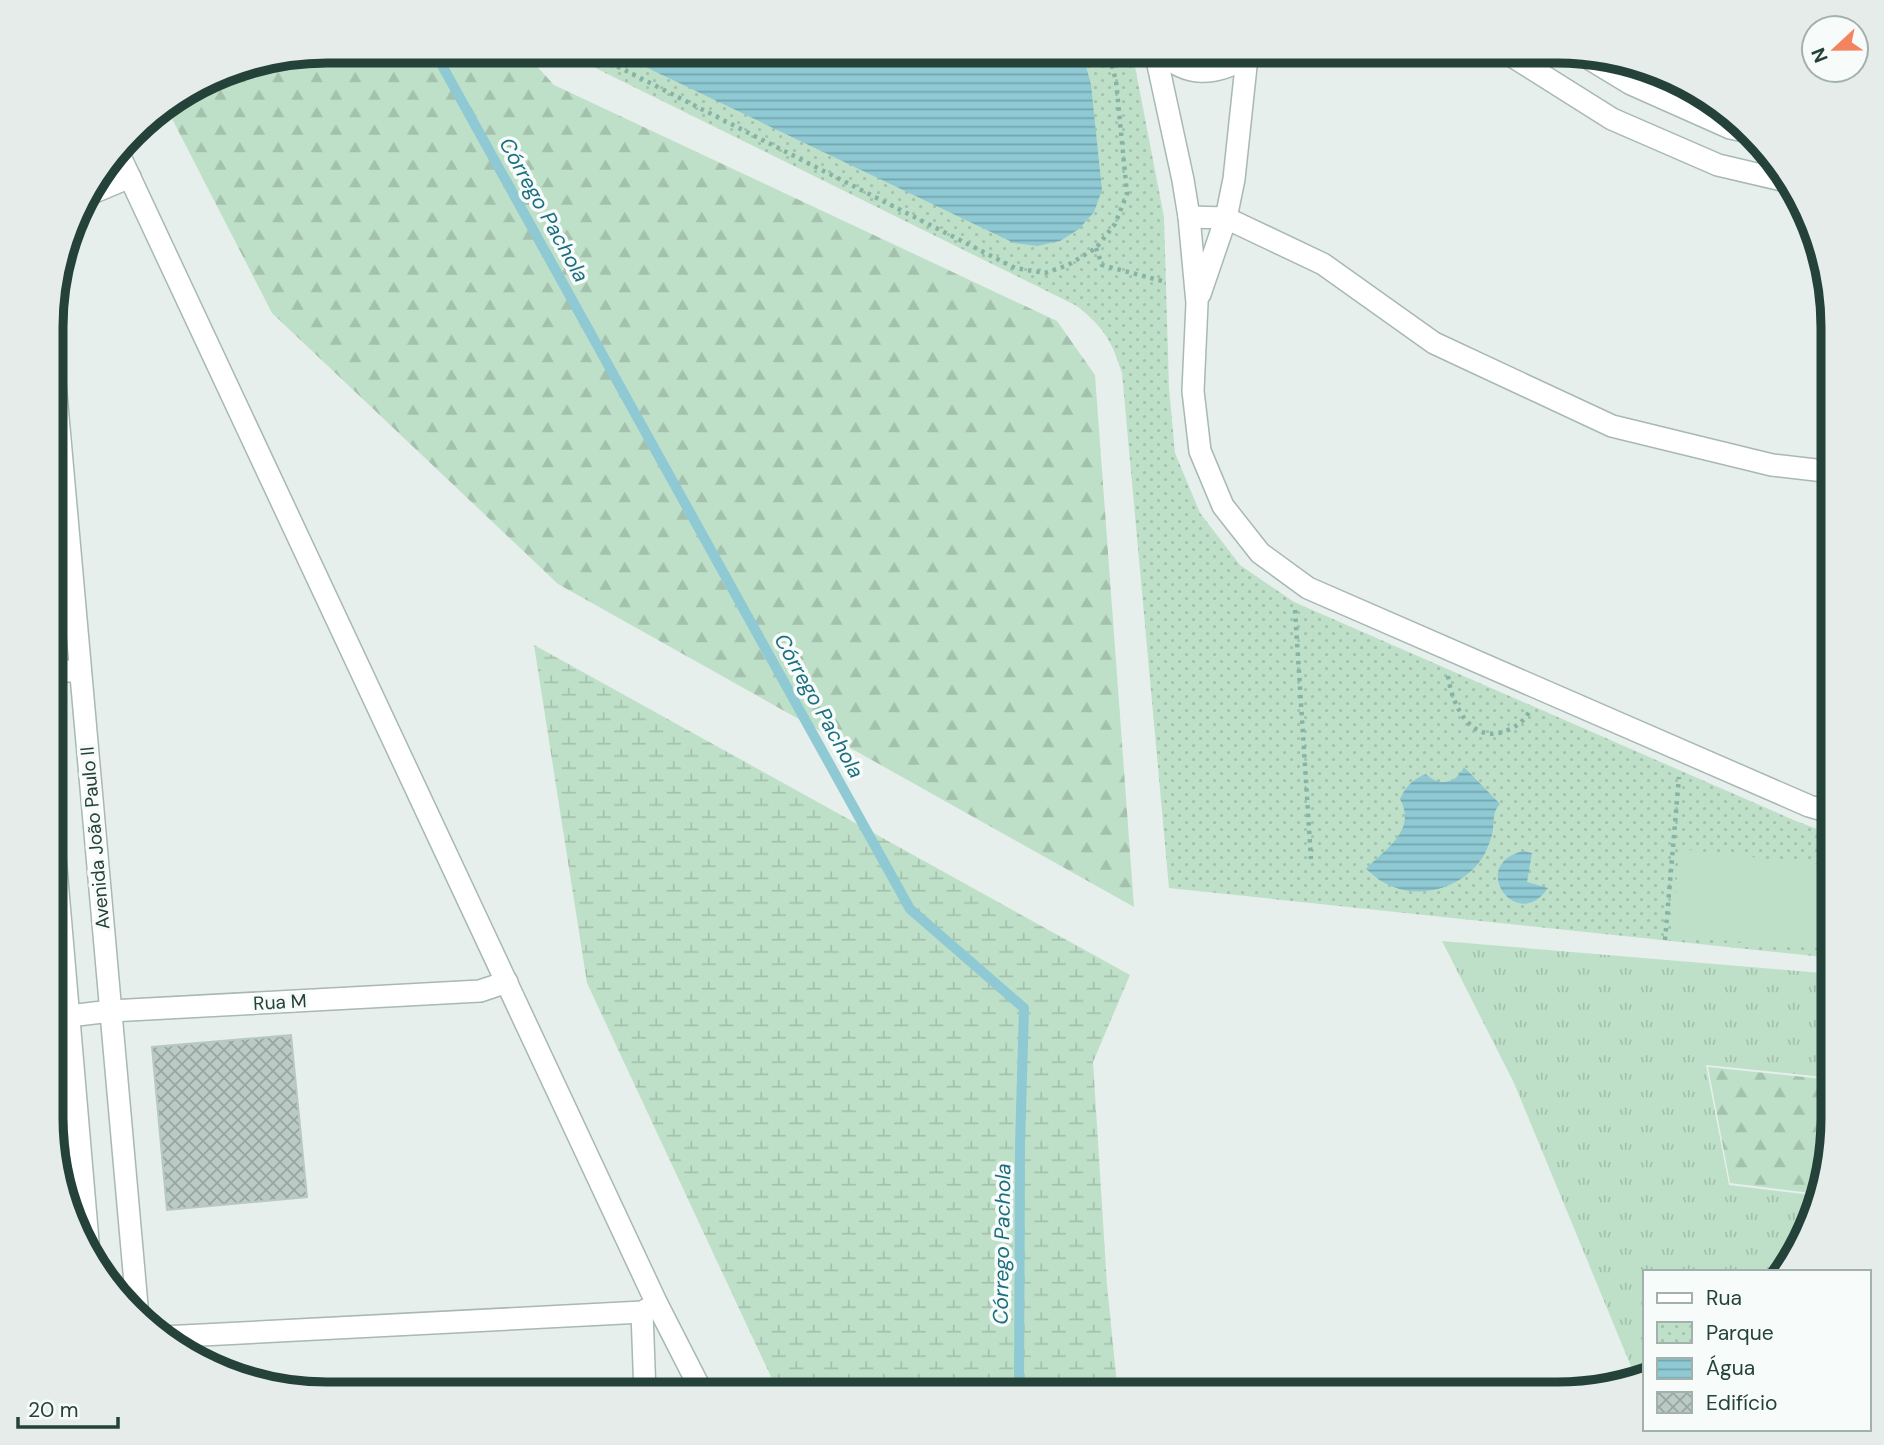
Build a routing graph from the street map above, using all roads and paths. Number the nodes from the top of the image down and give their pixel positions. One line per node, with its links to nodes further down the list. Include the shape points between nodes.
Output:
1 (611, 63): 16 (path, via 1015,268 1045,274)
2 (1111, 63): 16 (path, via 1127,194 1115,224)
3 (1159, 63): 14 (street)
4 (1173, 63): 5 (street, via 1209,72)
5 (1236, 63)
6 (1248, 63): 15 (street)
7 (1527, 63): 12 (street, via 1612,119 1718,165)
8 (1603, 67): 9 (street)
9 (1731, 128)
10 (122, 161): 11 (street)
11 (130, 177): 13 (street); 30 (street)
12 (1776, 179)
13 (102, 189)
14 (1189, 217): 15 (street); 18 (street)
15 (1226, 218): 18 (street); 19 (street, via 1323,264 1434,343 1612,426 1772,465)
16 (1096, 248): 17 (path, via 1102,265 1166,282)
17 (1166, 269)
18 (1197, 303): 27 (street, via 1193,391 1200,451 1223,506 1260,553 1308,588)
19 (1821, 471)
20 (63, 475): 24 (street, Avenida João Paulo II)
21 (1294, 602): 28 (path)
22 (1447, 668): 25 (path, via 1450,692 1460,714 1477,731 1490,734 1516,727)
23 (63, 671): 24 (street)
24 (80, 671): 31 (street, Avenida João Paulo II)
25 (1532, 706)
26 (1680, 770): 29 (path)
27 (1821, 810)
28 (1311, 859)
29 (1665, 940)
30 (508, 982): 31 (street, Rua M, via 480,991); 36 (street)
31 (111, 1011): 32 (street, Rua M); 35 (street, Avenida João Paulo II)
32 (63, 1017)
33 (63, 1041): 34 (street)
34 (86, 1225)
35 (137, 1301)
36 (650, 1308): 37 (street); 38 (street); 39 (street)
37 (178, 1336)
38 (646, 1382)
39 (696, 1382)

